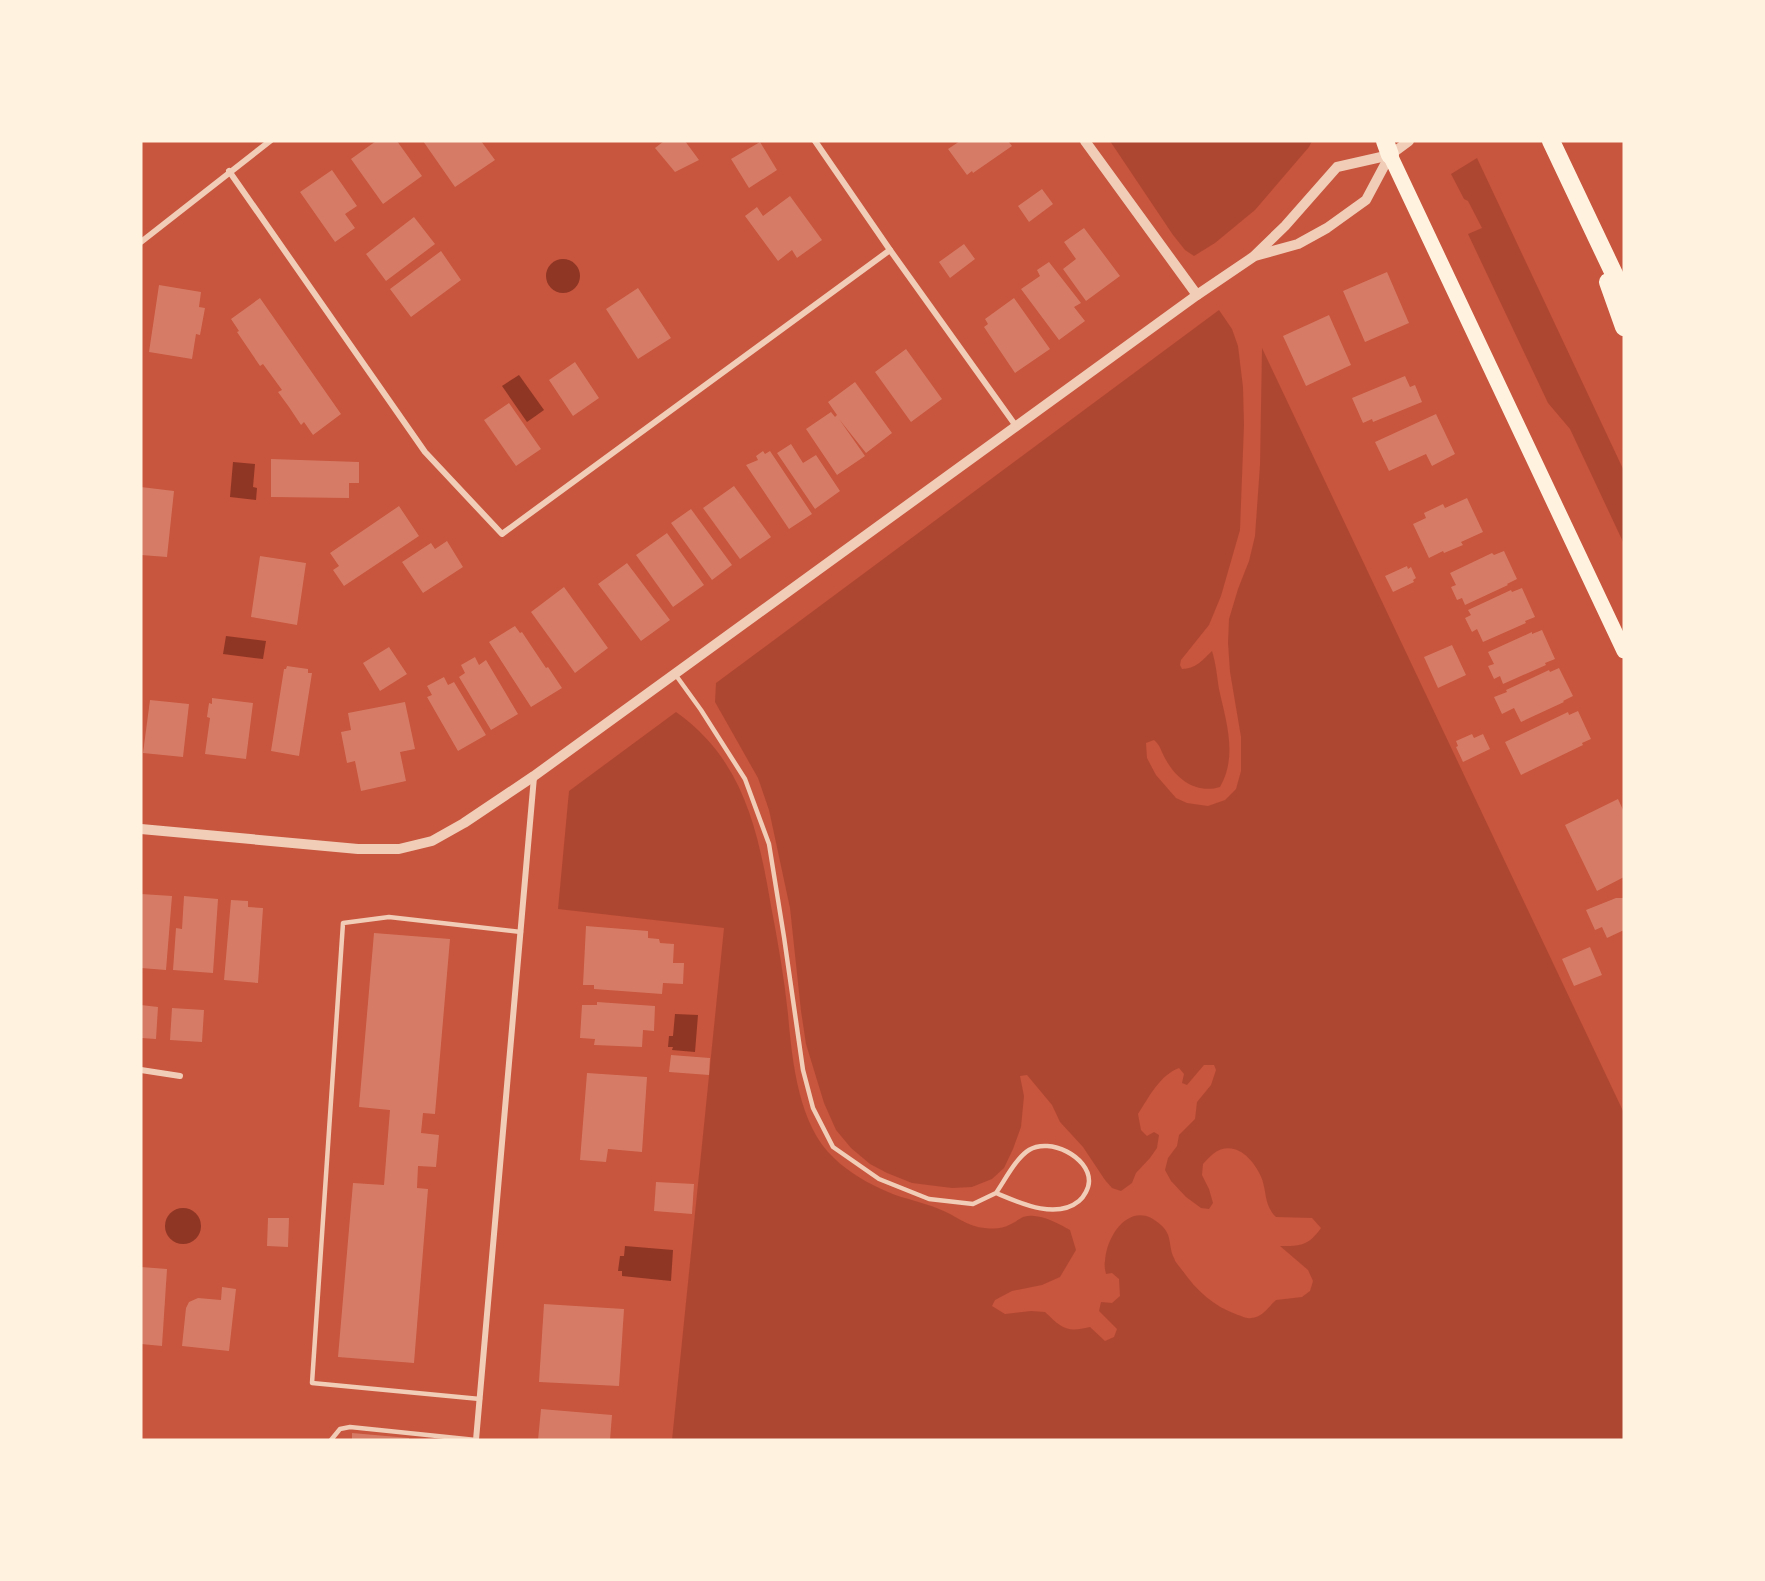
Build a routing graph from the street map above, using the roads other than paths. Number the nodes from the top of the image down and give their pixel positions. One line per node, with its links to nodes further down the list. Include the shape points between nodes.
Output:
1 (270, 141): 7 (street)
2 (815, 141): 10 (street)
3 (1085, 141): 12 (street)
4 (1409, 141): 6 (street)
5 (1551, 141): 8 (highway)
6 (1388, 148): 11 (street, via 1337,167); 11 (street, via 1366,201 1298,244); 16 (main road)
7 (230, 171): 9 (street); 10 (street, via 425,452 502,534)
8 (1578, 198): 13 (highway); 14 (highway)
9 (141, 242)
10 (890, 250): 15 (street)
11 (1253, 257): 12 (street)
12 (1197, 295): 15 (street)
13 (1624, 295)
14 (1624, 327)
15 (1016, 426): 17 (street)
16 (1624, 651)
17 (675, 674): 18 (street); 23 (lane, via 745,778 769,844 803,1070 813,1108 833,1148 879,1179 929,1199 973,1204)
18 (534, 776): 19 (street, via 432,841 399,849 358,849); 20 (street)
19 (141, 829)
20 (521, 932): 24 (street); 24 (lane, via 389,917 343,923 312,1383)
21 (141, 1070): 22 (street)
22 (180, 1077)
23 (996, 1193): 23 (lane, via 1026,1206 1070,1208 1084,1197 1089,1182 1086,1168 1073,1155 1045,1144 1022,1155)
24 (480, 1399): 26 (street)
25 (331, 1440): 26 (lane, via 340,1429 350,1427)
26 (476, 1440)

